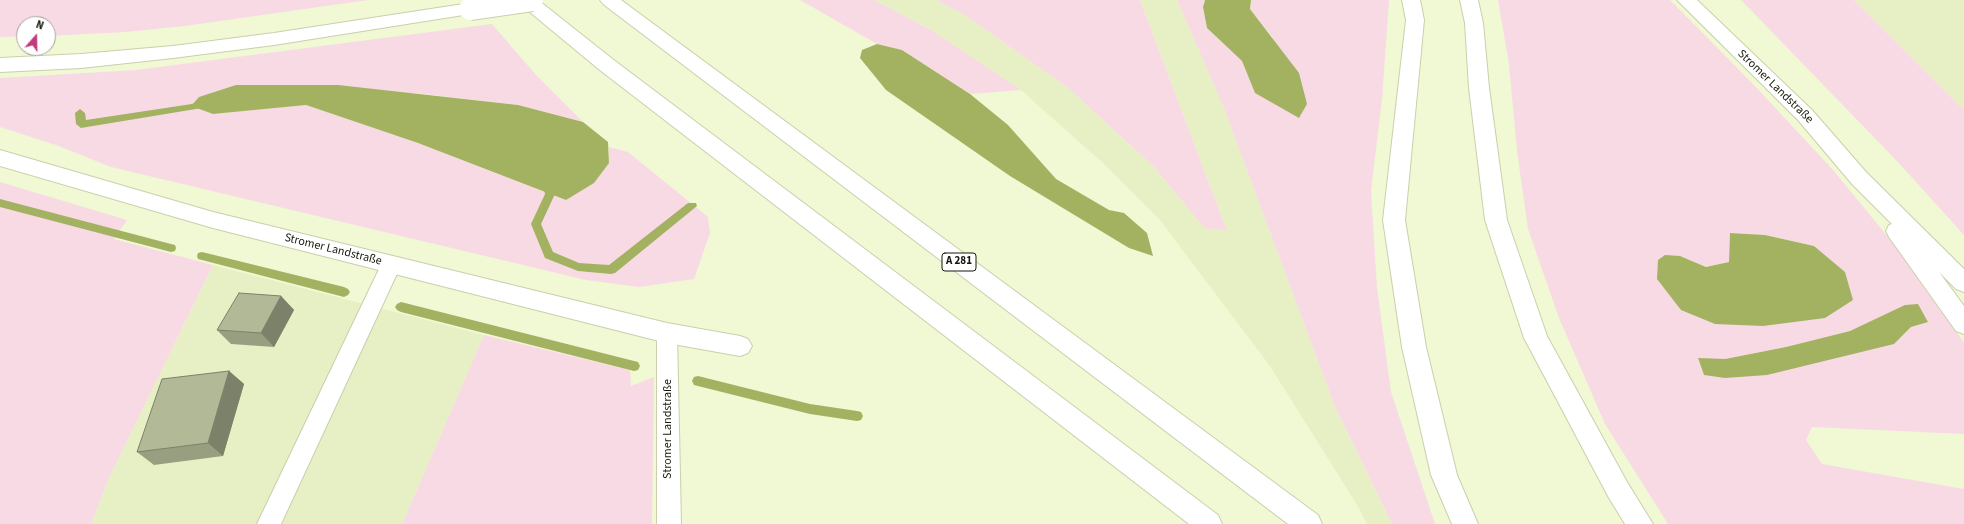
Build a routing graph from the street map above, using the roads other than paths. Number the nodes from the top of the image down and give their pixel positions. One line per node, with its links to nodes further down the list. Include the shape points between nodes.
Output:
1 (526, 0): 17 (main road, via 608,66)
2 (532, 0): 7 (main road, bridge, via 181,51 81,61)
3 (609, 0): 18 (main road, A 281)
4 (1411, 0): 19 (main road, via 1415,20 1394,220 1414,347 1444,475)
5 (1469, 0): 20 (main road, via 1474,23 1479,88 1496,220 1536,338 1618,490)
6 (1686, 0): 9 (main road, Stromer Landstraße, via 1804,115)
7 (0, 65)
8 (0, 158): 10 (main road, Stromer Landstraße, via 213,220)
9 (1860, 178): 11 (main road, Stromer Landstraße); 12 (main road, Stromer Landstraße)
10 (391, 265): 13 (main road, Stromer Landstraße); 15 (lane)
11 (1964, 283)
12 (1964, 324)
13 (667, 333): 14 (main road, Stromer Landstraße); 16 (lane, Stromer Landstraße)
14 (740, 346)
15 (269, 524)
16 (669, 524)
17 (1209, 524)
18 (1309, 524)
19 (1465, 524)
20 (1640, 524)

